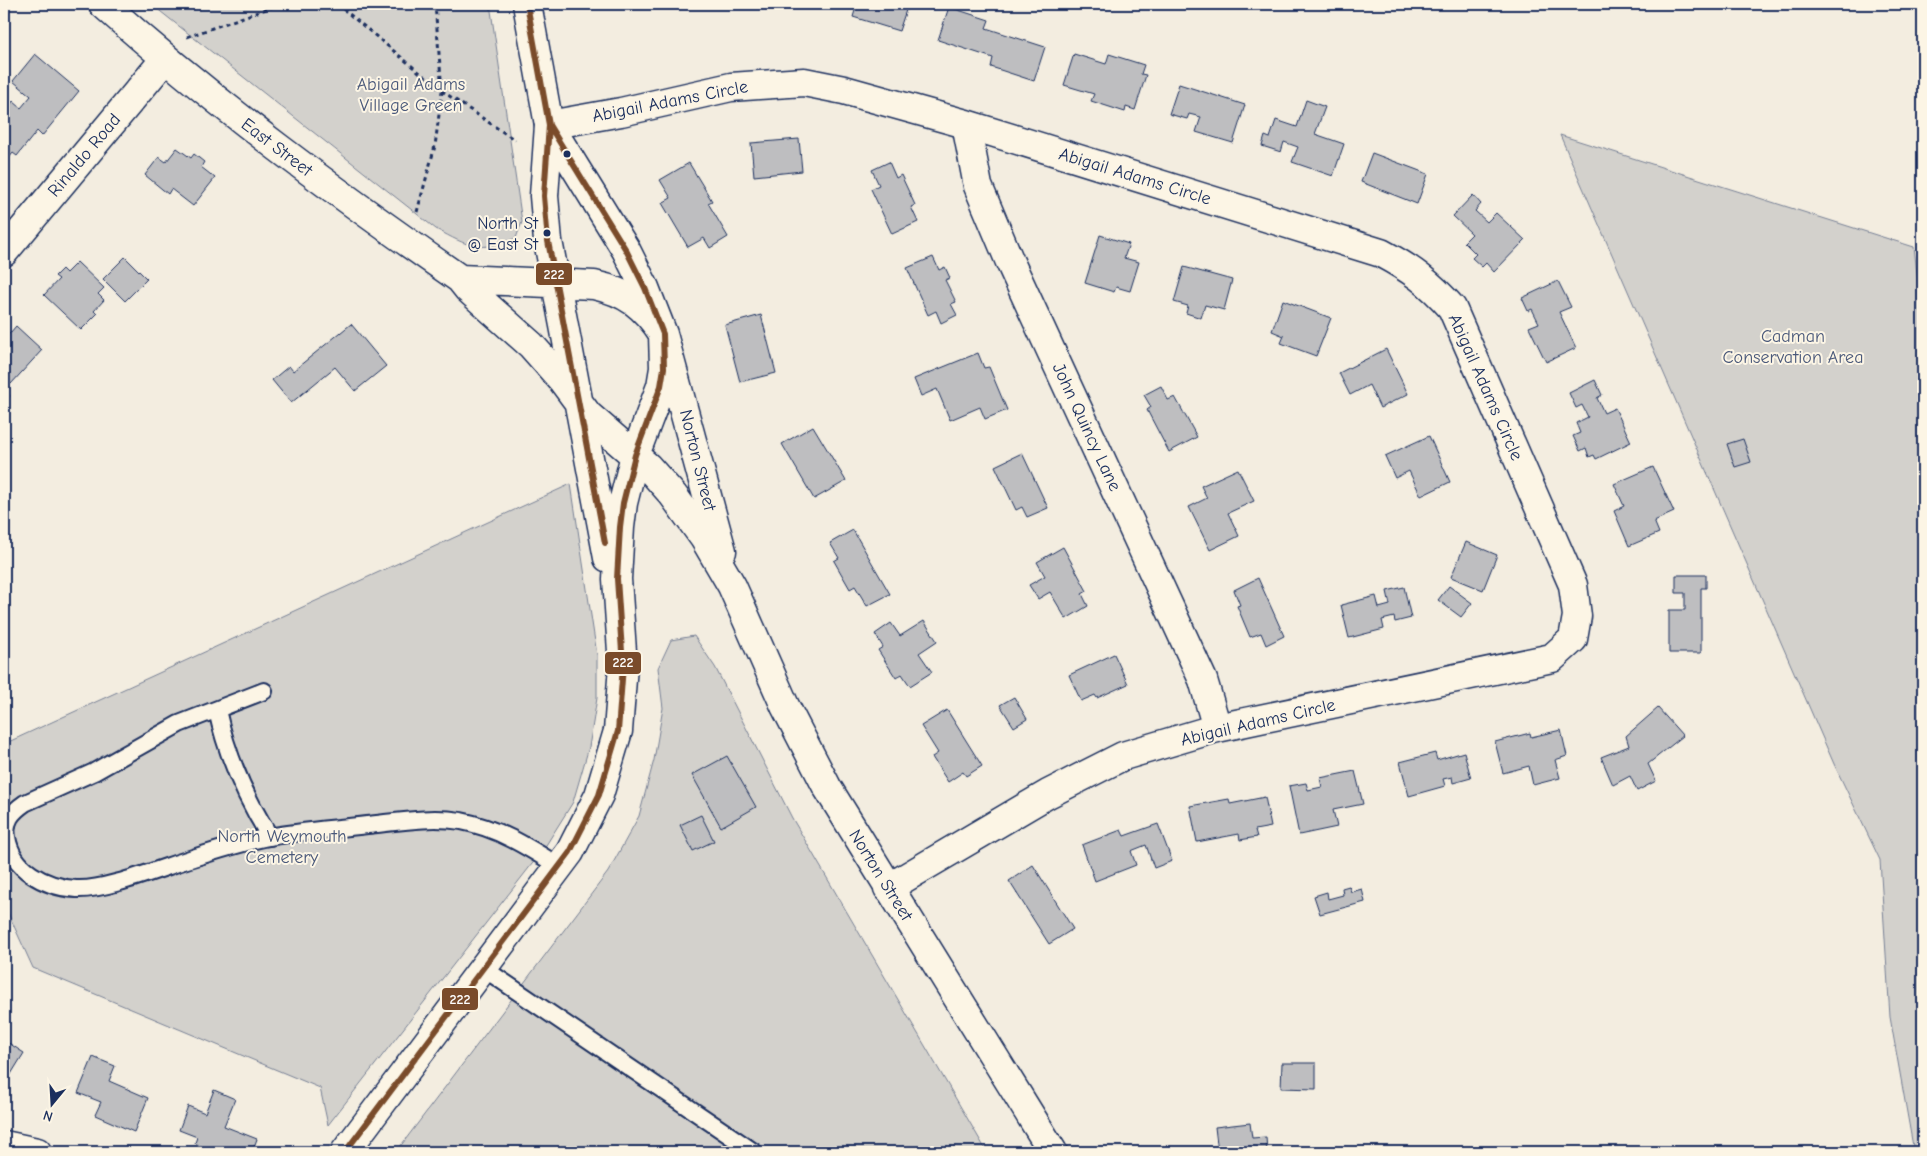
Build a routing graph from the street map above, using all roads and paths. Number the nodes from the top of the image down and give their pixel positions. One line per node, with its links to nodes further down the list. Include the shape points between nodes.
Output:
1 (103, 4): 7 (street, East Street)
2 (280, 4): 6 (path)
3 (337, 4): 8 (path)
4 (435, 4): 8 (path)
5 (527, 4): 10 (street)
6 (182, 39)
7 (165, 59): 13 (street, Rinaldo Road); 14 (street, East Street, via 274,145)
8 (442, 91): 11 (path); 12 (path, via 435,146)
9 (966, 124): 10 (street, Abigail Adams Circle, via 804,82 731,87); 23 (street, John Quincy Lane, via 978,186 1203,680); 23 (street, Abigail Adams Circle, via 1381,253 1412,269 1452,308 1573,585 1577,616 1573,640 1552,658)
10 (549, 125): 15 (street, via 544,196); 16 (street, via 629,256)
11 (515, 140)
12 (415, 216)
13 (4, 252)
14 (460, 279): 15 (street); 17 (street, East Street, via 548,362)
15 (556, 284): 16 (street, via 594,285 627,295 640,304); 17 (street)
16 (663, 334): 18 (street, via 661,386); 19 (street, Norton Street)
17 (578, 404): 18 (street, Norton Street); 20 (street)
18 (635, 455): 19 (street, Norton Street, via 662,482 690,518); 20 (street, via 620,527)
19 (732, 586): 26 (street, Norton Street, via 803,742)
20 (619, 619): 25 (street, via 622,687 613,752 590,816)
21 (264, 691): 22 (lane)
22 (216, 710): 24 (lane, via 243,791); 24 (lane, via 179,724 94,772 15,810 6,830 13,858 25,871 49,884 91,890)
23 (1217, 728): 26 (street, Abigail Adams Circle, via 1123,756 1048,794)
24 (270, 837): 25 (lane, via 414,820 460,821 493,829)
25 (560, 867): 27 (street)
26 (888, 888): 32 (street, Norton Street)
27 (483, 968): 30 (street); 31 (lane)
28 (4, 1145): 29 (street)
29 (37, 1152)
30 (345, 1152)
31 (754, 1152)
32 (1053, 1152)

